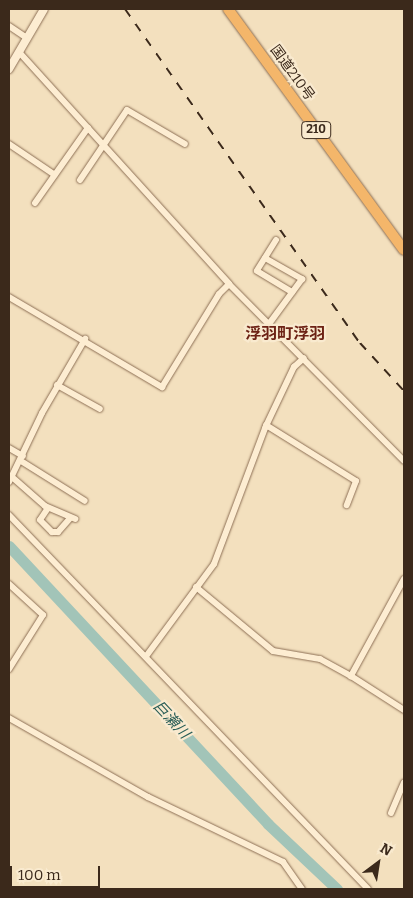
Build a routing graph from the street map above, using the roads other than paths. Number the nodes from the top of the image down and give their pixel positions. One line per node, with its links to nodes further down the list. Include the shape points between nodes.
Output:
1 (44, 9): 4 (street)
2 (228, 9): 15 (highway, 国道210号 / 210)
3 (9, 26): 4 (street)
4 (27, 38): 5 (street)
5 (19, 52): 6 (street); 7 (street)
6 (9, 69)
7 (88, 128): 10 (street); 11 (street)
8 (9, 144): 11 (street)
9 (185, 144): 10 (street, via 127,110)
10 (105, 147): 12 (street); 17 (street)
11 (55, 174): 13 (street)
12 (80, 180)
13 (34, 203)
14 (276, 240): 16 (street)
15 (404, 250)
16 (265, 258): 18 (street, via 257,271); 18 (street, via 302,279)
17 (230, 284): 20 (street); 21 (street, via 219,294 162,387)
18 (292, 292): 20 (street)
19 (9, 298): 21 (street)
20 (270, 324): 22 (street)
21 (85, 339): 23 (street)
22 (304, 358): 25 (street, via 294,368); 28 (street)
23 (57, 385): 24 (street); 27 (street)
24 (100, 409)
25 (266, 425): 31 (street, via 356,481); 37 (street, via 214,564)
26 (9, 448): 27 (street)
27 (22, 458): 29 (street); 30 (street)
28 (404, 461)
29 (11, 476): 33 (street)
30 (85, 501)
31 (347, 505)
32 (9, 506): 34 (street)
33 (48, 508): 33 (street, via 72,518 58,532 52,532 40,520)
34 (9, 514): 38 (street)
35 (404, 579): 40 (street)
36 (9, 584): 39 (street, via 43,615)
37 (196, 587): 38 (street); 40 (street, via 273,651 320,659)
38 (147, 655): 46 (street, via 292,814)
39 (9, 669)
40 (351, 676): 41 (street)
41 (404, 710)
42 (9, 718): 45 (street, via 148,797 283,862)
43 (404, 783): 44 (street)
44 (391, 813)
45 (302, 889)
46 (368, 889)

